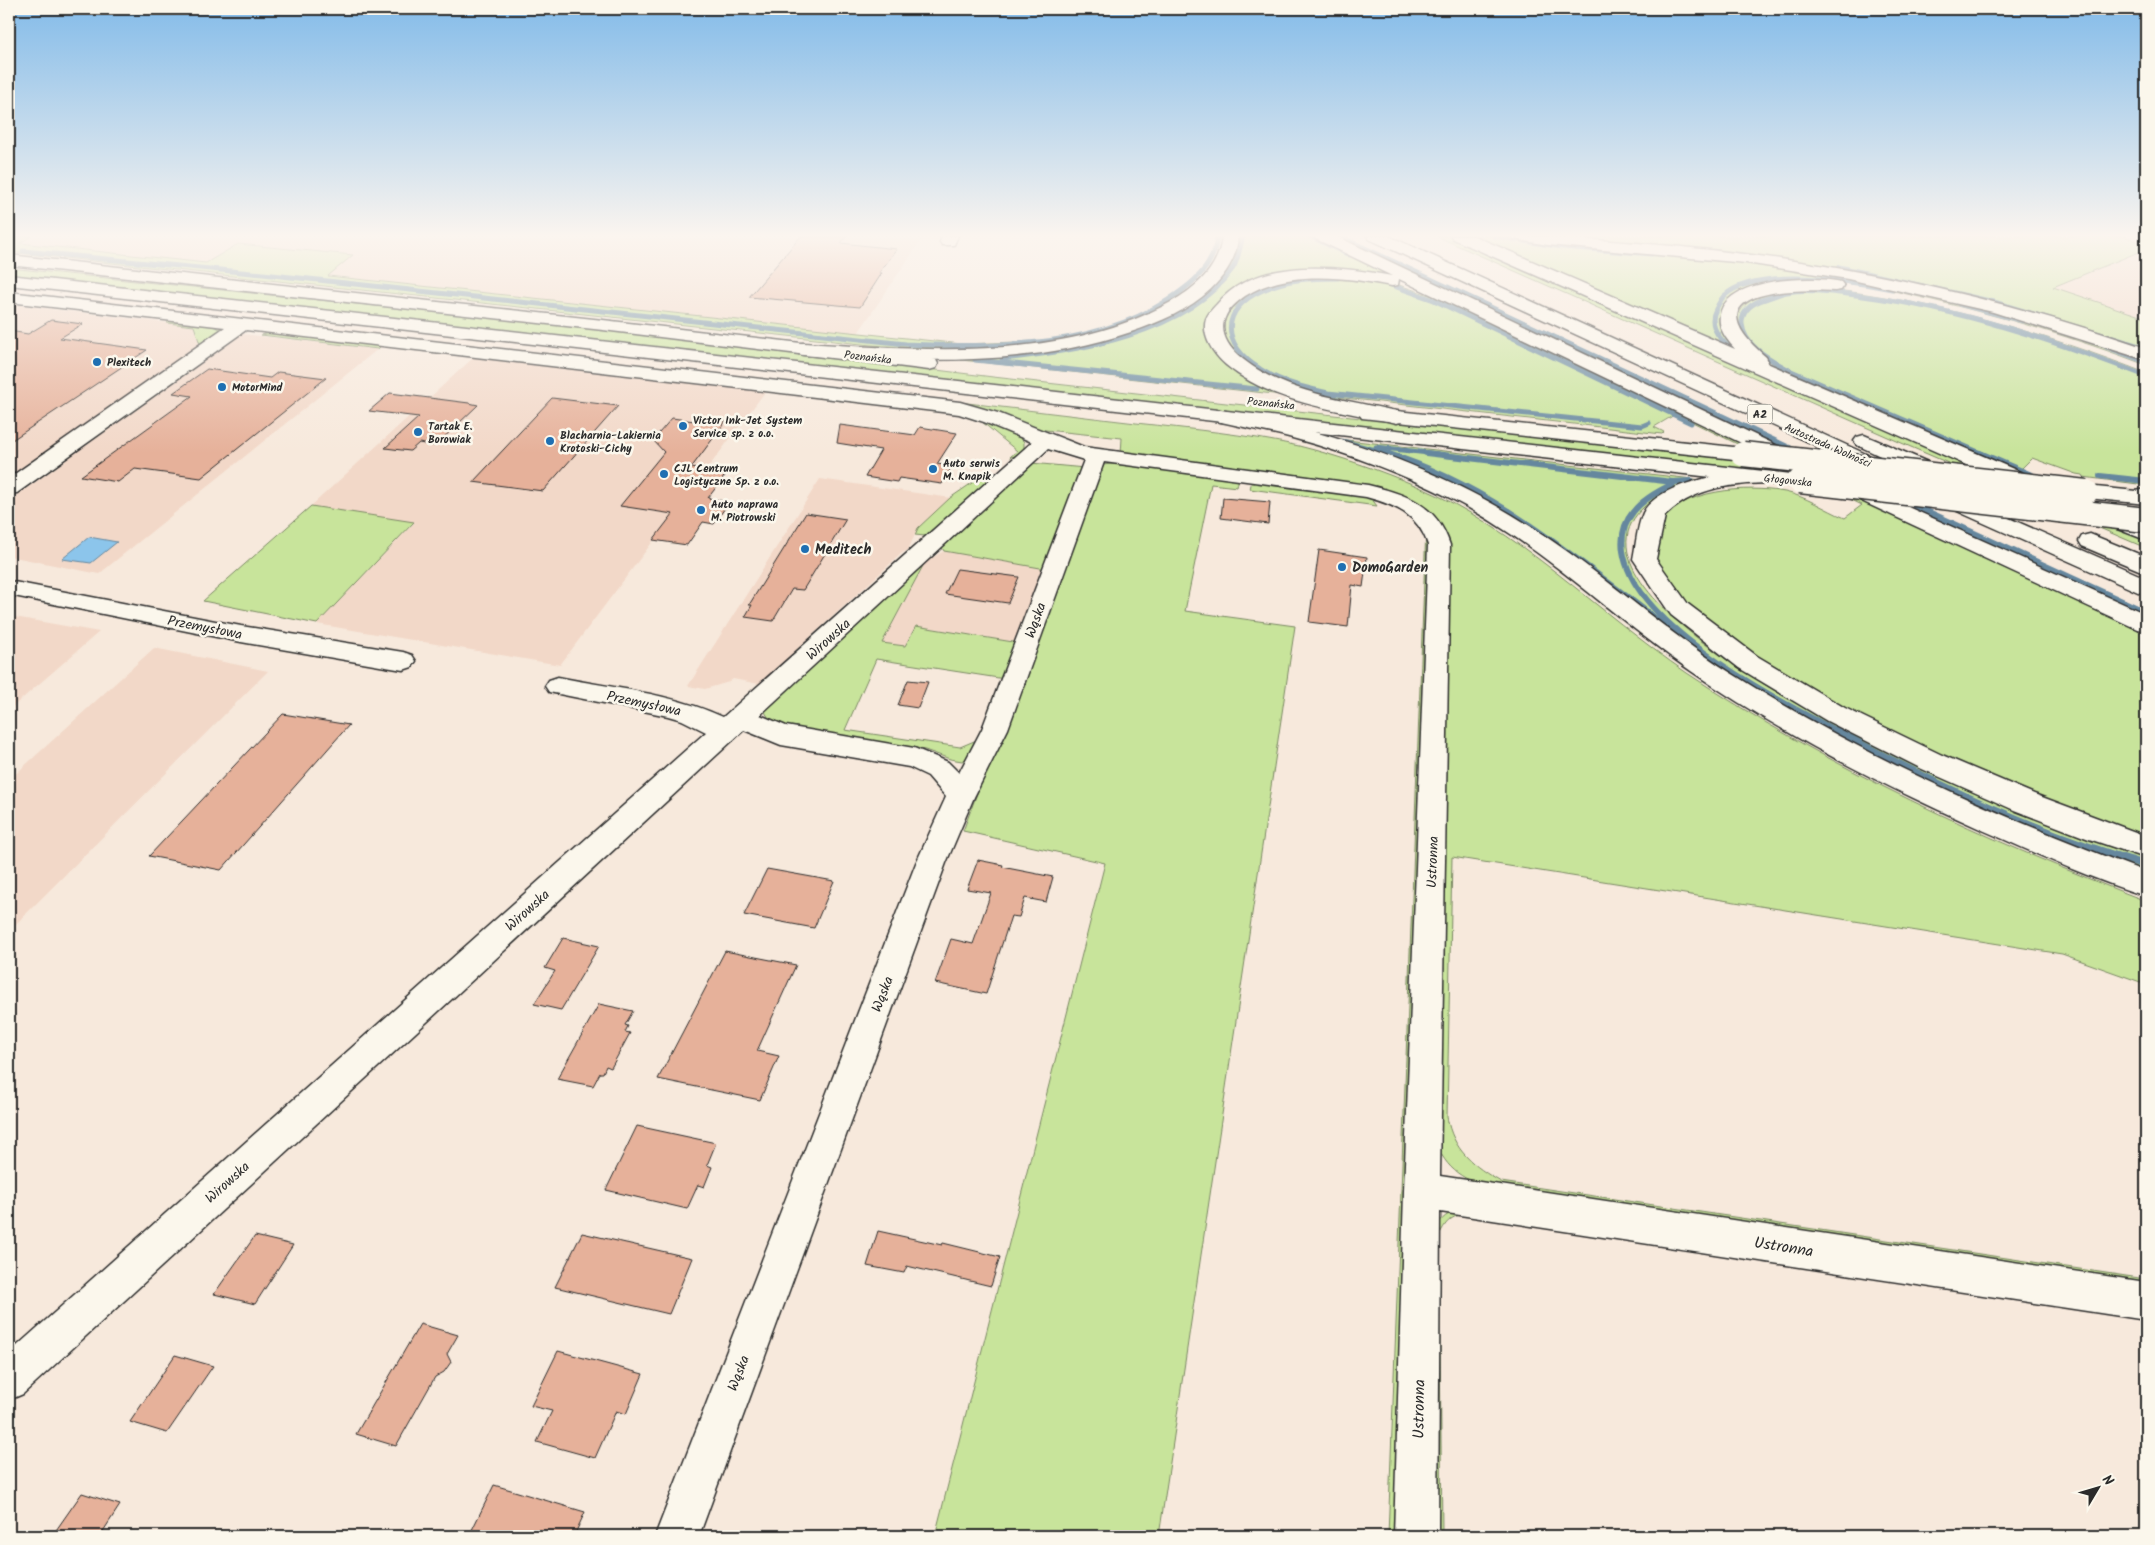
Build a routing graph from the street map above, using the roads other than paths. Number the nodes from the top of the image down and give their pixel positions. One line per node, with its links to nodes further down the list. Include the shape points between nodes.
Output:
1 (105, 308): 13 (main road)
2 (259, 308): 20 (main road, Poznańska)
3 (438, 308): 14 (main road, Poznańska)
4 (1172, 308): 14 (main road, via 1150,319 1092,338 1046,347 970,353)
5 (1222, 308): 21 (main road, via 1214,326 1217,342 1225,354 1244,369 1292,392)
6 (1471, 308): 33 (main road)
7 (1532, 308): 31 (main road, Autostrada Wolności / A2)
8 (1568, 308): 30 (main road, Autostrada Wolności / A2)
9 (1623, 308): 18 (main road)
10 (1732, 308): 18 (main road, via 1727,321 1740,346 1773,370)
11 (1949, 308): 16 (main road, via 2030,330)
12 (1996, 308): 15 (main road)
13 (242, 324): 23 (main road, via 954,407 978,412); 26 (main road)
14 (803, 349): 17 (main road, Poznańska)
15 (2146, 354)
16 (2146, 369)
17 (985, 371)
18 (1819, 394): 29 (main road)
19 (1268, 402): 21 (main road, Poznańska)
20 (1220, 416): 22 (main road, Poznańska); 39 (main road, via 1316,439 1383,461 1449,490 1534,540 1656,634 1720,678 1814,734 1977,816)
21 (1397, 416): 22 (main road, Poznańska)
22 (1429, 430): 25 (main road, Głogowska); 27 (main road, Głogowska, bridge, via 1743,454)
23 (1045, 441): 24 (main road); 36 (main road, Wirowska)
24 (1096, 456): 37 (main road, Wąska, via 995,728); 40 (main road, Ustronna, via 1368,491 1412,508 1430,522 1437,533 1439,574)
25 (1767, 477): 28 (main road, Głogowska, bridge); 38 (main road, via 1730,480 1693,489 1666,504 1648,522 1642,542 1645,562 1662,591 1679,610 1720,643 1772,677 1900,747 2034,807)
26 (9, 488)
27 (2144, 497)
28 (2146, 520)
29 (2146, 533)
30 (2146, 566)
31 (2146, 587)
32 (9, 588): 34 (main road, Przemysłowa, via 241,634)
33 (2146, 623)
34 (403, 661)
35 (558, 686): 36 (main road, Przemysłowa, via 668,707)
36 (733, 724): 37 (main road, Przemysłowa, via 914,758 938,770); 42 (main road, Wirowska)
37 (960, 797): 43 (main road, Wąska, via 931,863)
38 (2146, 847)
39 (2146, 884)
40 (1422, 1191): 41 (main road, Ustronna); 44 (main road, Ustronna)
41 (2146, 1301)
42 (9, 1380)
43 (676, 1536)
44 (1416, 1536)

